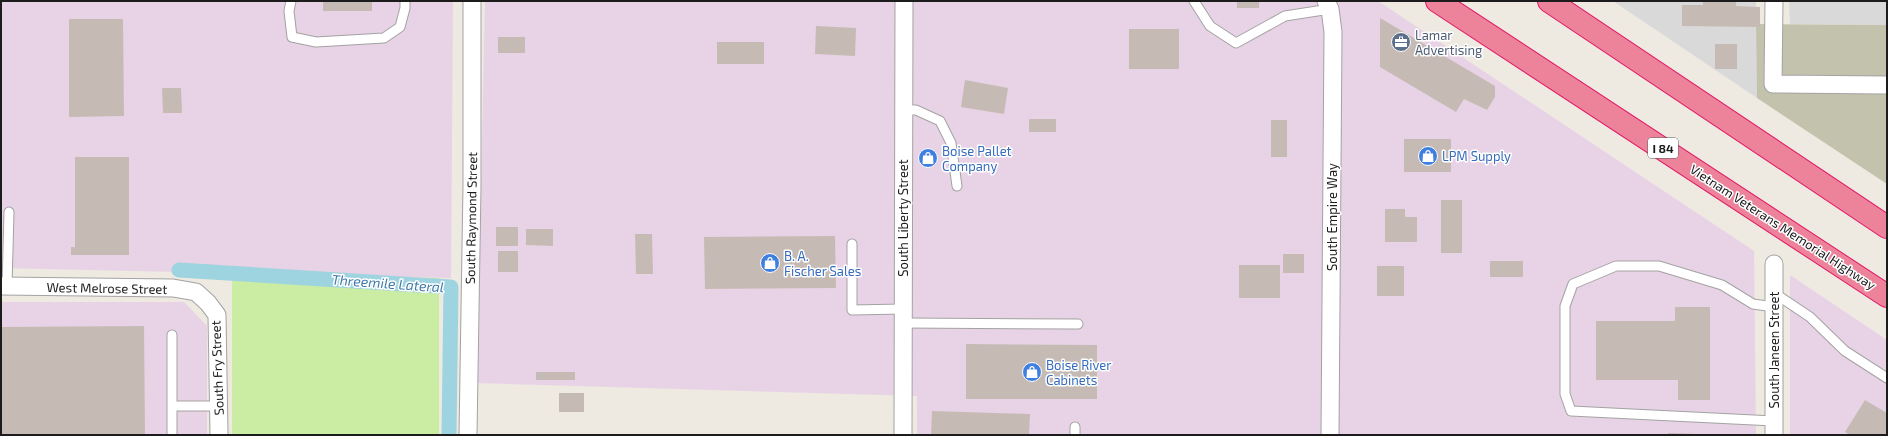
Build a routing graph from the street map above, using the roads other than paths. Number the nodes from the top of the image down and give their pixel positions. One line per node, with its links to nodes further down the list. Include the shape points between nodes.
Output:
1 (291, 1): 2 (lane, via 289,11 292,37 316,42 384,38 400,27)
2 (405, 1)
3 (472, 1): 31 (street, South Raymond Street)
4 (904, 1): 11 (street, South Liberty Street)
5 (1194, 1): 9 (lane, via 1210,26 1236,42 1285,16)
6 (1437, 1): 19 (highway, Vietnam Veterans Memorial Highway / I 84)
7 (1549, 1): 14 (highway)
8 (1774, 1): 10 (street, via 1774,84)
9 (1328, 5): 33 (street, South Empire Way, via 1333,32)
10 (1887, 85)
11 (903, 110): 12 (lane, via 916,110 940,121 951,143); 22 (street, South Liberty Street)
12 (957, 186)
13 (9, 212): 15 (lane)
14 (1887, 227)
15 (4, 236): 18 (lane)
16 (852, 244): 22 (lane, via 852,310)
17 (1774, 264): 20 (street, South Janeen Street)
18 (4, 286): 21 (street, West Melrose Street, via 174,288 196,292)
19 (1887, 296)
20 (1774, 300): 25 (lane, via 1810,317 1845,351); 28 (street, South Janeen Street); 28 (lane, via 1754,304 1722,285 1659,266 1616,266 1573,284 1565,306 1565,394 1571,411)
21 (208, 303): 27 (street, South Fry Street, via 217,316)
22 (903, 316): 23 (lane); 32 (street, South Liberty Street)
23 (1078, 324)
24 (172, 335): 26 (lane)
25 (1887, 378)
26 (172, 406): 27 (lane); 29 (lane)
27 (219, 406): 30 (street, South Fry Street)
28 (1774, 428)
29 (172, 435)
30 (219, 435)
31 (468, 435)
32 (903, 435)
33 (1330, 435)

